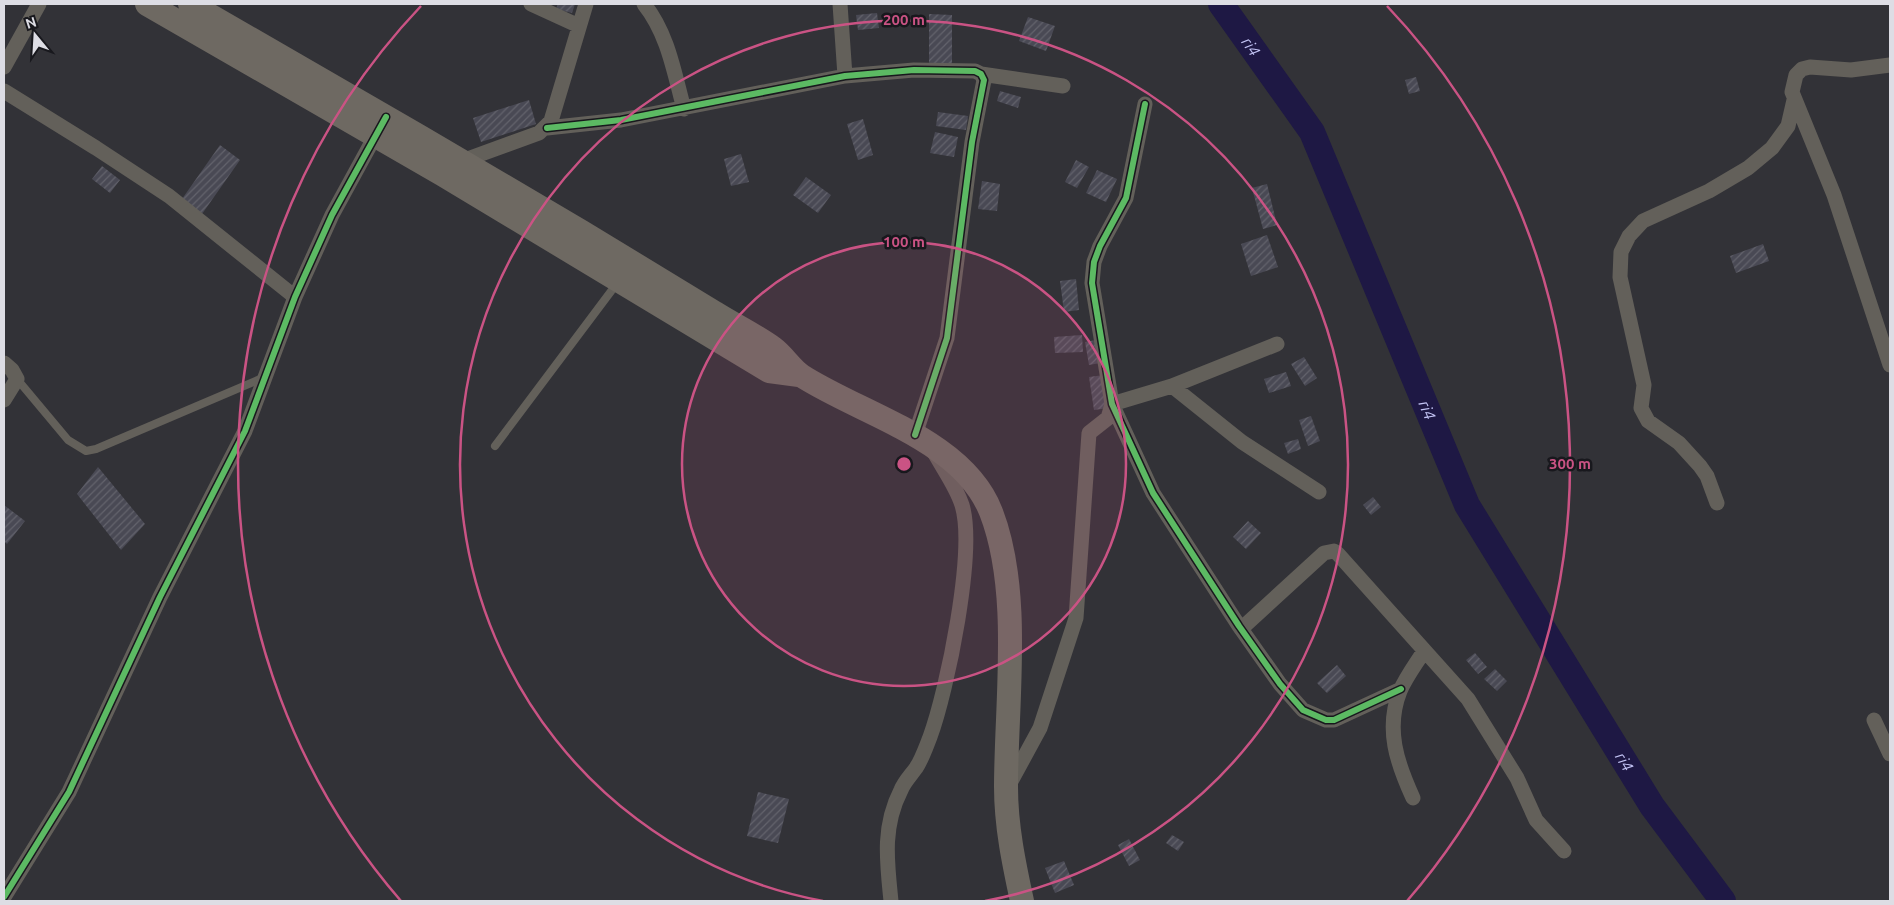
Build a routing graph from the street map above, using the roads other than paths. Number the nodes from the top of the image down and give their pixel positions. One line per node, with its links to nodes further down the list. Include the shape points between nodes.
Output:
1 (39, 4): 10 (street)
2 (147, 4): 18 (main road)
3 (190, 4): 18 (main road)
4 (531, 4): 8 (street)
5 (586, 4): 8 (street)
6 (644, 4): 17 (street, via 668,46)
7 (840, 4): 12 (street)
8 (579, 26): 19 (street)
9 (1890, 65): 15 (street, via 1851,70 1802,69 1793,86)
10 (4, 67)
11 (981, 74): 12 (street, via 975,71 914,70); 13 (street); 32 (street, via 984,80 972,142 947,338)
12 (845, 76): 17 (street)
13 (1063, 86)
14 (4, 91): 22 (street, via 169,196)
15 (1794, 100): 25 (street, via 1834,195); 35 (street, via 1788,126 1772,148 1748,168 1709,191 1643,221 1629,236 1621,252 1620,277 1644,385 1641,408 1648,421 1680,443 1700,466)
16 (1145, 104): 31 (street, via 1126,198 1094,262 1092,283)
17 (684, 109): 19 (street)
18 (381, 127): 20 (main road); 21 (main road); 22 (street, via 332,215)
19 (547, 128): 20 (street)
20 (462, 161): 26 (main road, via 776,350)
21 (620, 280): 26 (main road, via 769,371); 33 (lane)
22 (295, 297): 27 (street)
23 (1277, 344): 29 (street)
24 (4, 363): 28 (street)
25 (1890, 365)
26 (799, 375): 32 (main road)
27 (265, 377): 28 (lane, via 86,451 68,440); 44 (street, via 245,430 160,597 69,792)
28 (17, 380): 30 (street)
29 (1172, 386): 31 (street); 34 (street, via 1237,438)
30 (4, 400)
31 (1112, 404): 36 (street, via 1153,494); 41 (street, via 1108,418 1089,433 1076,618 1040,728)
32 (922, 441): 41 (main road, via 970,476 981,490 999,540 1009,644); 45 (street, via 962,504 965,518 964,576 938,712 917,766 901,789 889,821 885,850)
33 (495, 446)
34 (1319, 492)
35 (1717, 503)
36 (1241, 629): 37 (street, via 1318,558 1334,551); 38 (street, via 1292,700 1303,710 1326,720 1342,718)
37 (1424, 651): 38 (street); 43 (street, via 1477,713 1517,778 1536,820)
38 (1400, 690): 42 (street, via 1396,704 1394,748 1397,763)
39 (1874, 720): 40 (street)
40 (1890, 754)
41 (1006, 790): 46 (main road, via 1008,824)
42 (1413, 798)
43 (1564, 851)
44 (4, 897)
45 (891, 901)
46 (1022, 901)

